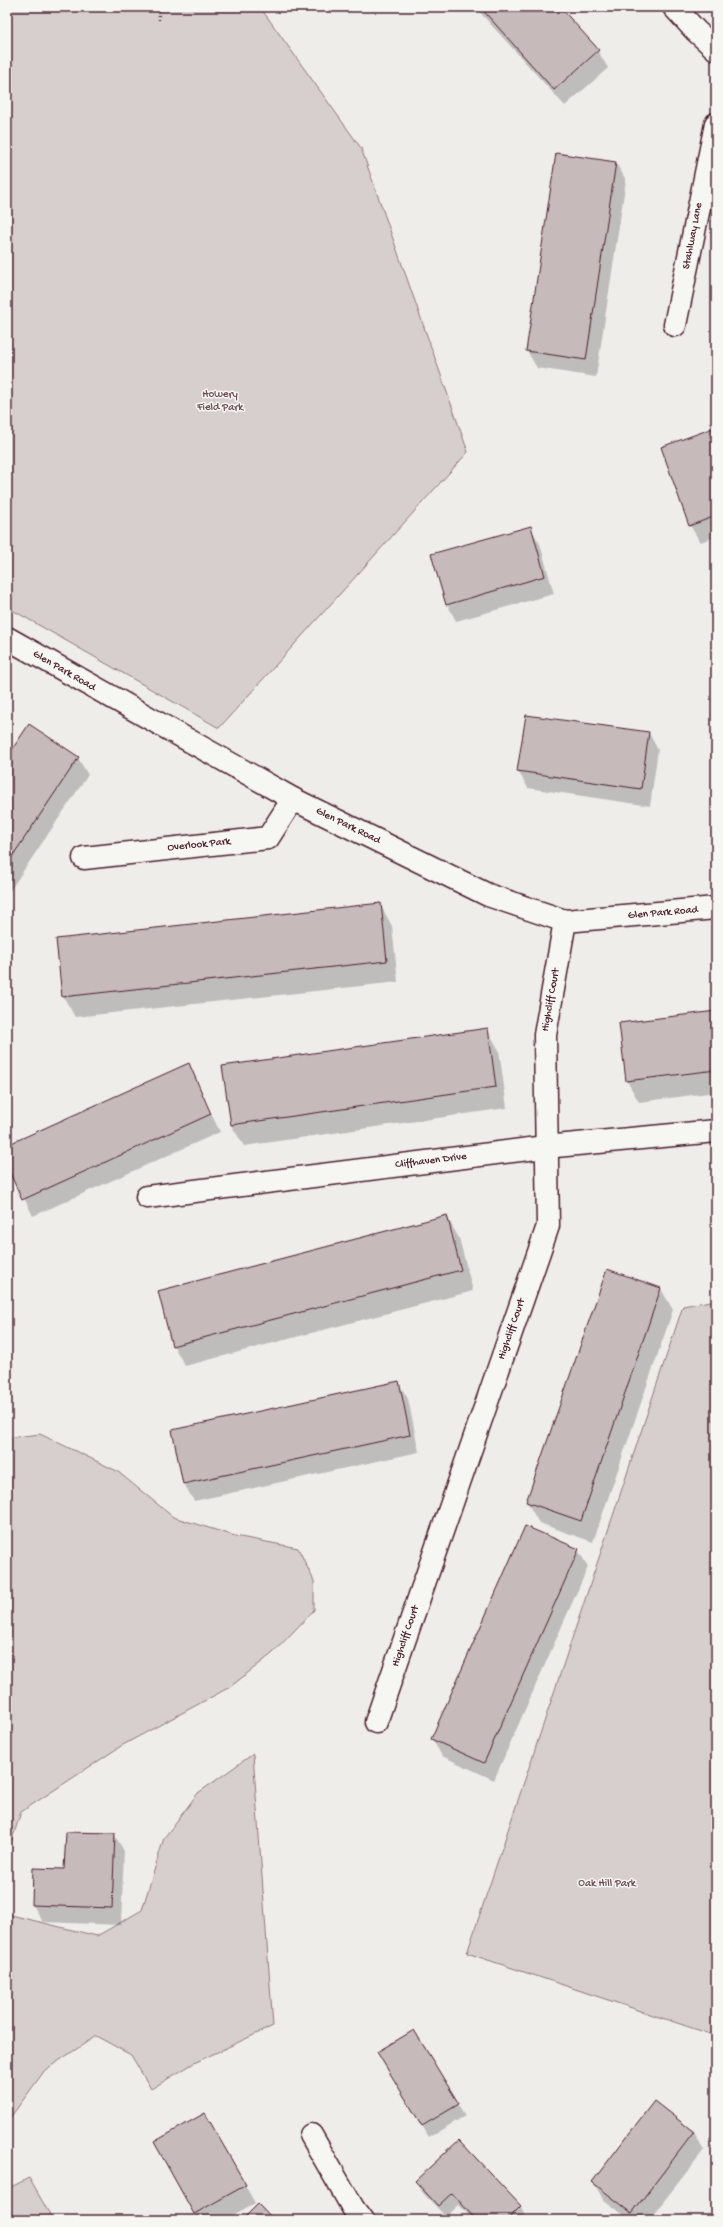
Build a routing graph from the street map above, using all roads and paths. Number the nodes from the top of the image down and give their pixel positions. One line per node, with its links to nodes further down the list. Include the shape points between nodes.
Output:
1 (160, 7): 3 (path)
2 (674, 7): 4 (street, via 696,32)
3 (160, 22)
4 (716, 49)
5 (716, 124): 6 (street, Stahlway Lane)
6 (675, 325)
7 (7, 638): 8 (street, Glen Park Road)
8 (293, 799): 9 (street, Overlook Park, via 268,838); 11 (street, Glen Park Road, via 488,895)
9 (84, 858)
10 (716, 908): 11 (street, Glen Park Road)
11 (565, 921): 13 (street, Highcliff Court, via 545,1036)
12 (716, 1131): 13 (street, Cliffhaven Drive)
13 (545, 1147): 14 (street, Cliffhaven Drive); 15 (street, Highcliff Court, via 548,1226)
14 (147, 1197)
15 (376, 1722)
16 (311, 2135): 17 (street)
17 (362, 2220)

